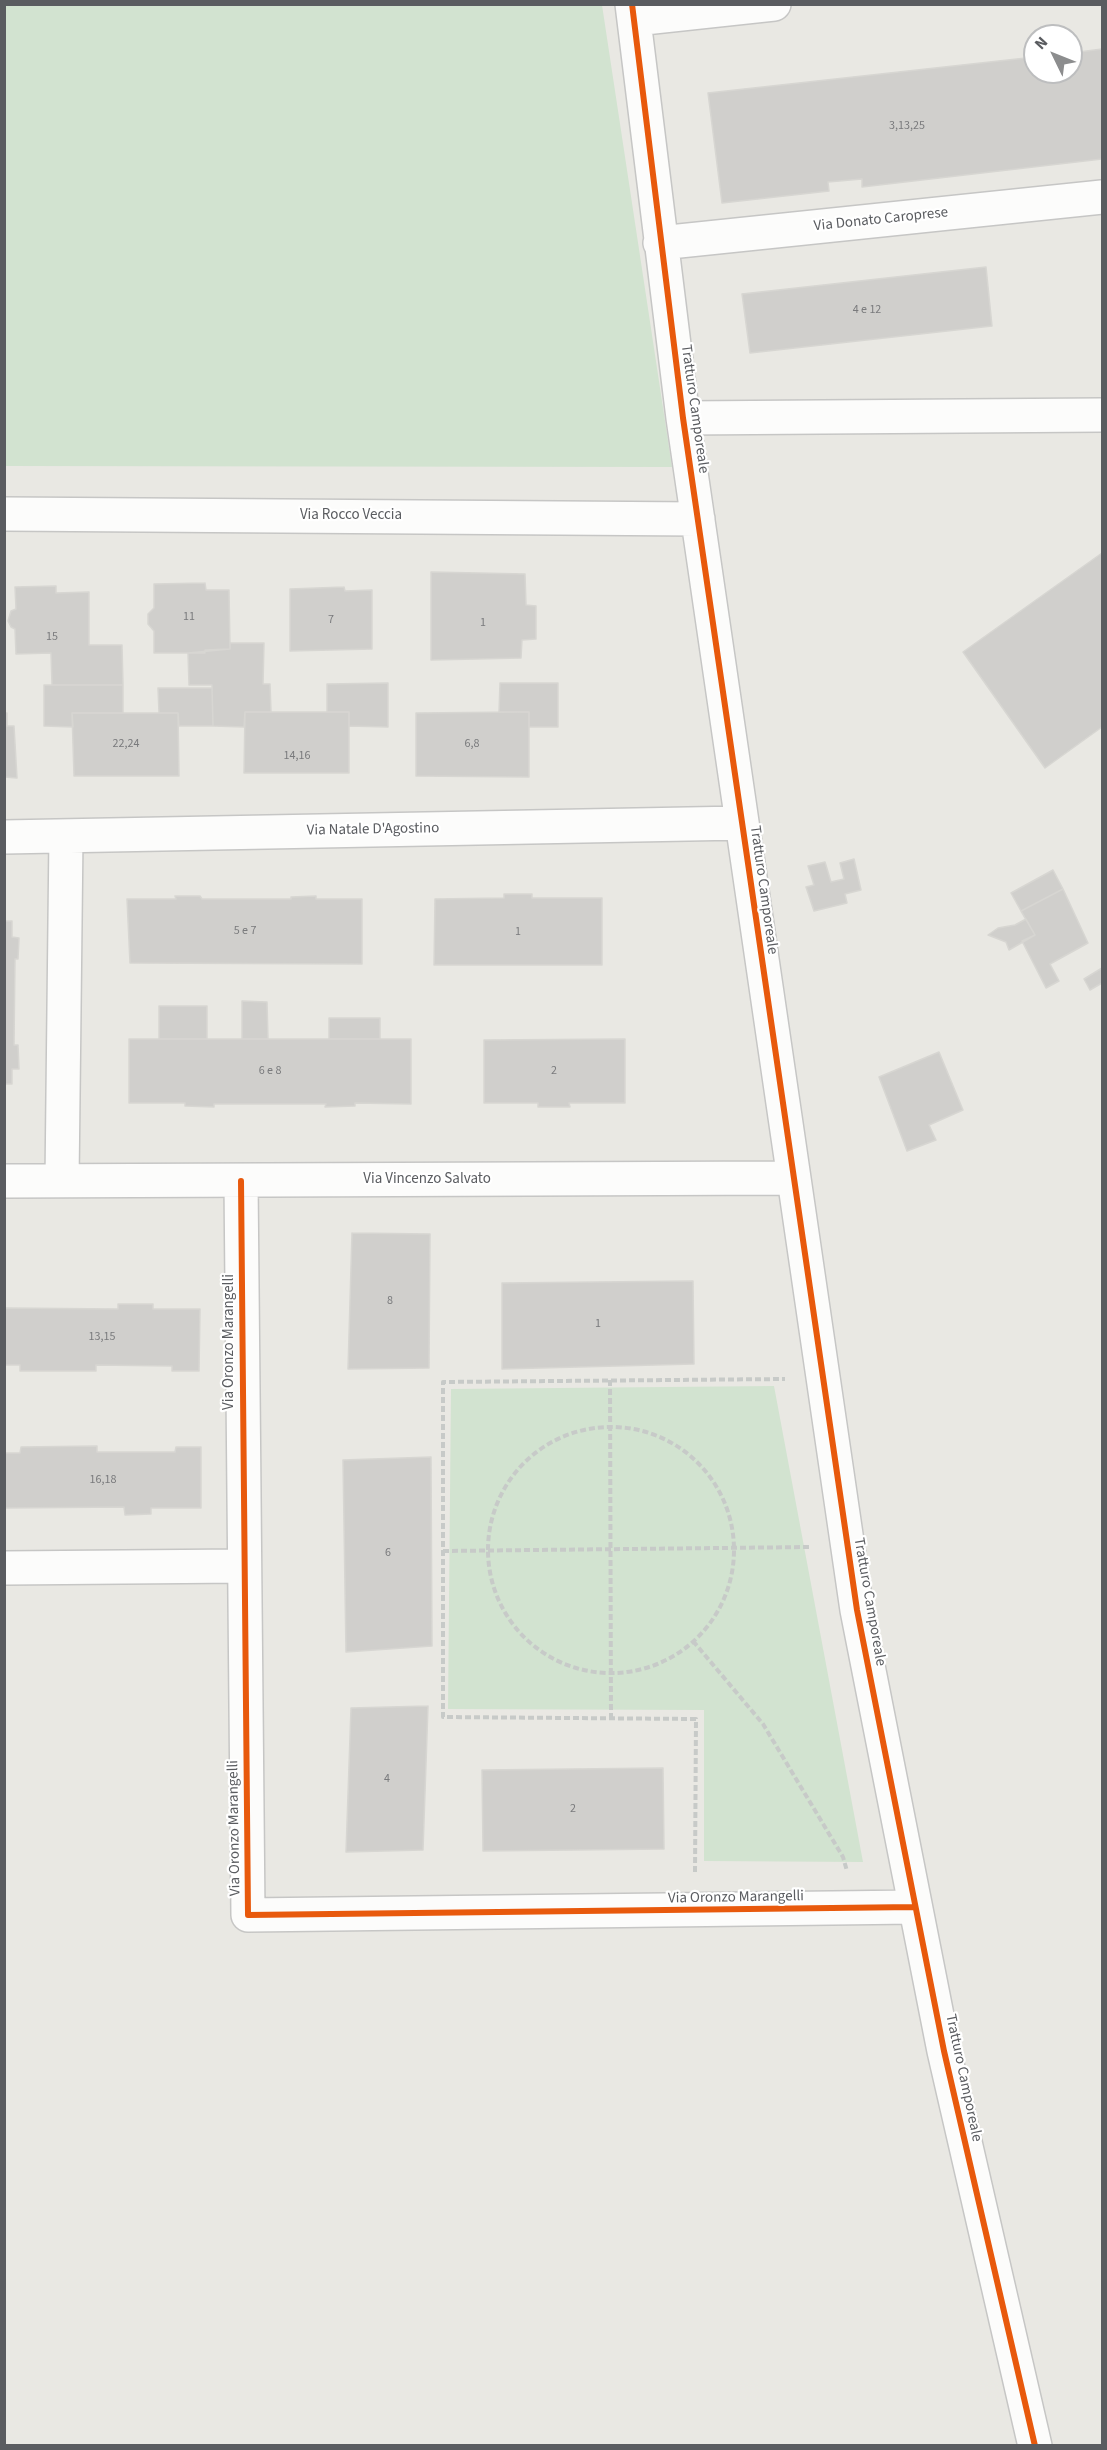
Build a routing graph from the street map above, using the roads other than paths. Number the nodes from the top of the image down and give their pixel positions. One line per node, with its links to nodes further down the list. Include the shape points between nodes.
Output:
1 (774, 4): 2 (street)
2 (633, 12): 4 (street, Tratturo Camporeale)
3 (1102, 197): 4 (street, Via Donato Caroprese)
4 (660, 243): 6 (street, Tratturo Camporeale)
5 (1102, 415): 6 (street)
6 (683, 418): 8 (street, Tratturo Camporeale)
7 (4, 514): 8 (street, Via Rocco Veccia)
8 (698, 519): 9 (street, Tratturo Camporeale)
9 (741, 823): 10 (street, Via Natale D'Agostino); 12 (street, Tratturo Camporeale)
10 (66, 836): 11 (street, Via Natale D'Agostino); 15 (street)
11 (4, 837)
12 (792, 1178): 13 (street, Via Vincenzo Salvato); 18 (street, Tratturo Camporeale, via 857,1610)
13 (241, 1180): 15 (street, Via Vincenzo Salvato); 16 (street, Via Oronzo Marangelli)
14 (4, 1181): 15 (street, Via Vincenzo Salvato)
15 (62, 1181)
16 (243, 1566): 17 (street); 18 (street, Via Oronzo Marangelli, via 248,1915)
17 (4, 1568)
18 (915, 1907): 19 (street, Tratturo Camporeale, via 944,2051)
19 (1035, 2445)

